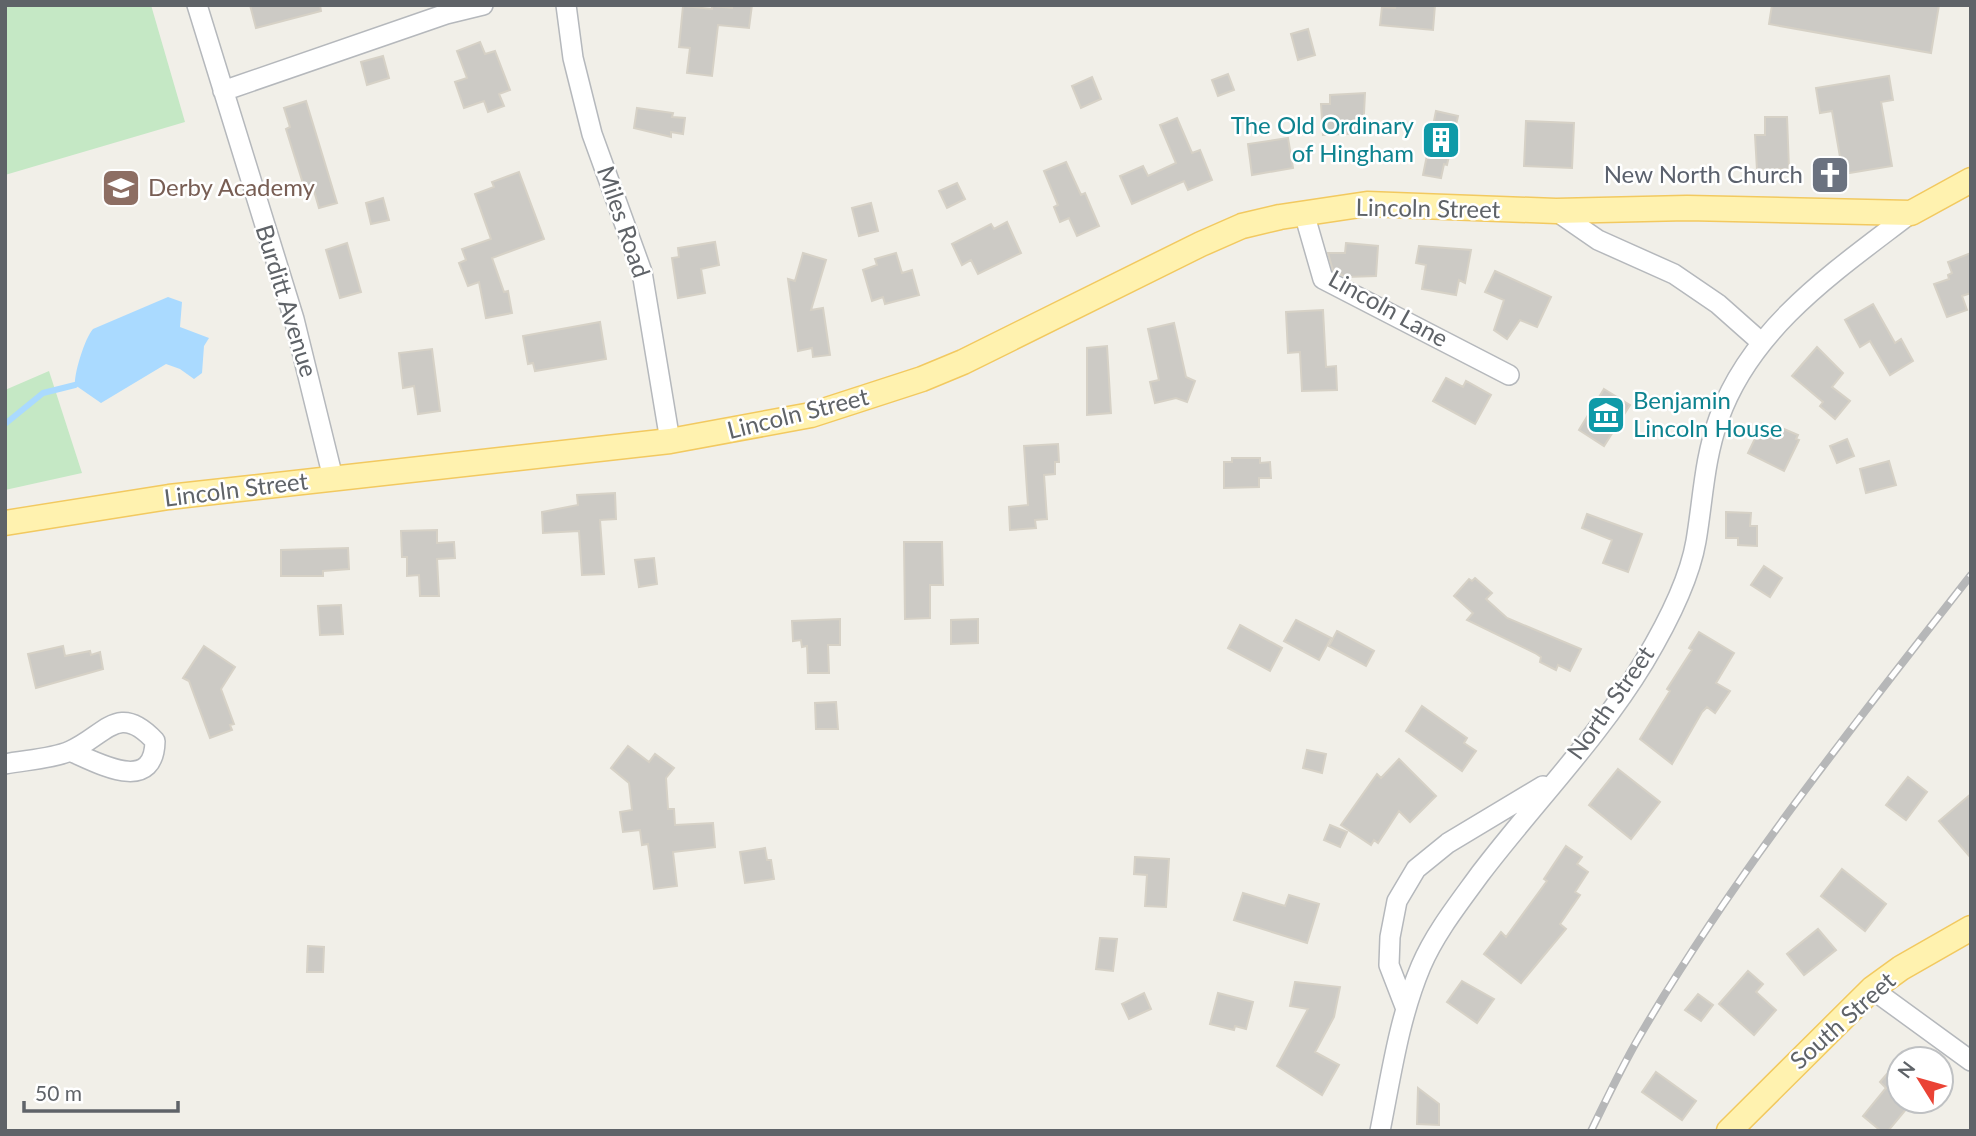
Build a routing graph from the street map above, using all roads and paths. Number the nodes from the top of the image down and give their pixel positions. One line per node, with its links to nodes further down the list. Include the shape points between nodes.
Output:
1 (197, 5): 4 (street, Burditt Avenue)
2 (483, 5): 4 (street)
3 (566, 5): 11 (street, Miles Road, via 573,58 592,134 642,272)
4 (223, 91): 12 (street, Burditt Avenue, via 294,319)
5 (1971, 180): 8 (main road, North Street)
6 (1556, 211): 7 (main road, Lincoln Street, via 1367,204); 8 (main road, Lincoln Street, via 1687,208); 9 (street, via 1598,240 1674,274 1718,304)
7 (1304, 213): 10 (street, Lincoln Lane, via 1323,279); 11 (main road, Lincoln Street, via 1241,226 922,379 811,415)
8 (1911, 214): 9 (street, North Street, via 1829,276)
9 (1762, 343): 16 (street, North Street, via 1732,387 1719,418 1704,469 1696,544 1665,624 1615,706)
10 (1509, 375)
11 (670, 441): 12 (main road, Lincoln Street)
12 (333, 478): 13 (main road, Lincoln Street)
13 (5, 523)
14 (70, 751): 15 (street)
15 (5, 764)
16 (1556, 779): 19 (street, North Street, via 1454,909 1422,965); 19 (street, via 1448,843 1416,869 1397,901 1390,937 1389,965)
17 (1971, 928): 18 (main road, South Street)
18 (1872, 989): 20 (street); 24 (main road, South Street)
19 (1406, 1009): 21 (street, North Street)
20 (1971, 1061)
21 (1385, 1106): 22 (street, North Street); 23 (street)
22 (1380, 1131)
23 (1390, 1131)
24 (1729, 1131)

